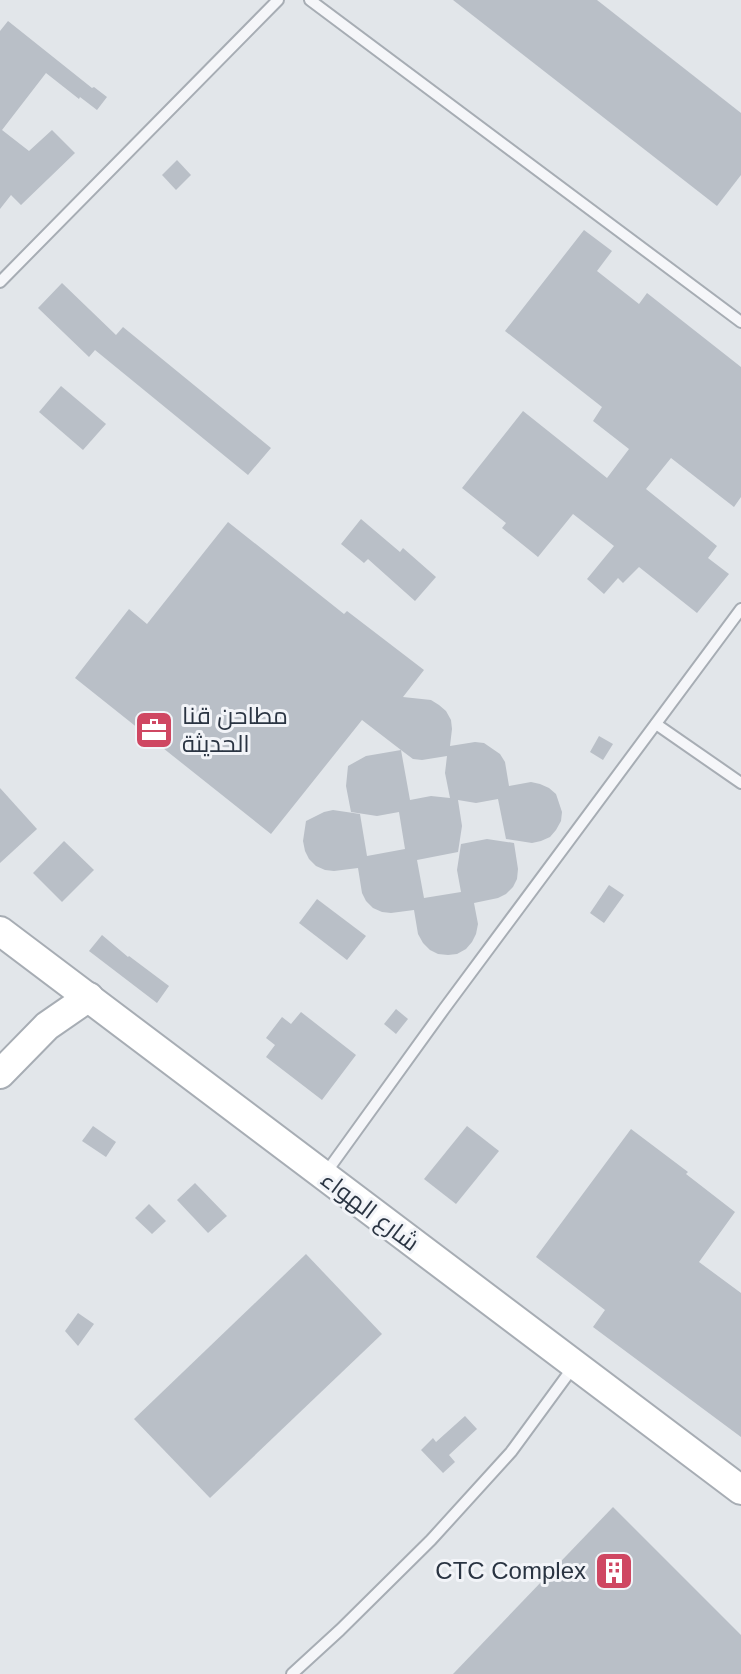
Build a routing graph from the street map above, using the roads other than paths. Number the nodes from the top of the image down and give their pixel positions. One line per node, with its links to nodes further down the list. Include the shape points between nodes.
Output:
1 (278, 0): 3 (lane)
2 (310, 0): 4 (lane)
3 (0, 282)
4 (741, 322)
5 (741, 609): 6 (lane)
6 (656, 724): 7 (lane); 11 (lane)
7 (741, 783)
8 (0, 931): 9 (street, شارع الهواء)
9 (89, 997): 10 (street, via 47,1026); 11 (street, شارع الهواء)
10 (0, 1074)
11 (324, 1176): 12 (street, شارع الهواء)
12 (574, 1365): 13 (street, شارع الهواء); 14 (lane, via 519,1441 431,1540)
13 (741, 1490)
14 (292, 1674)

